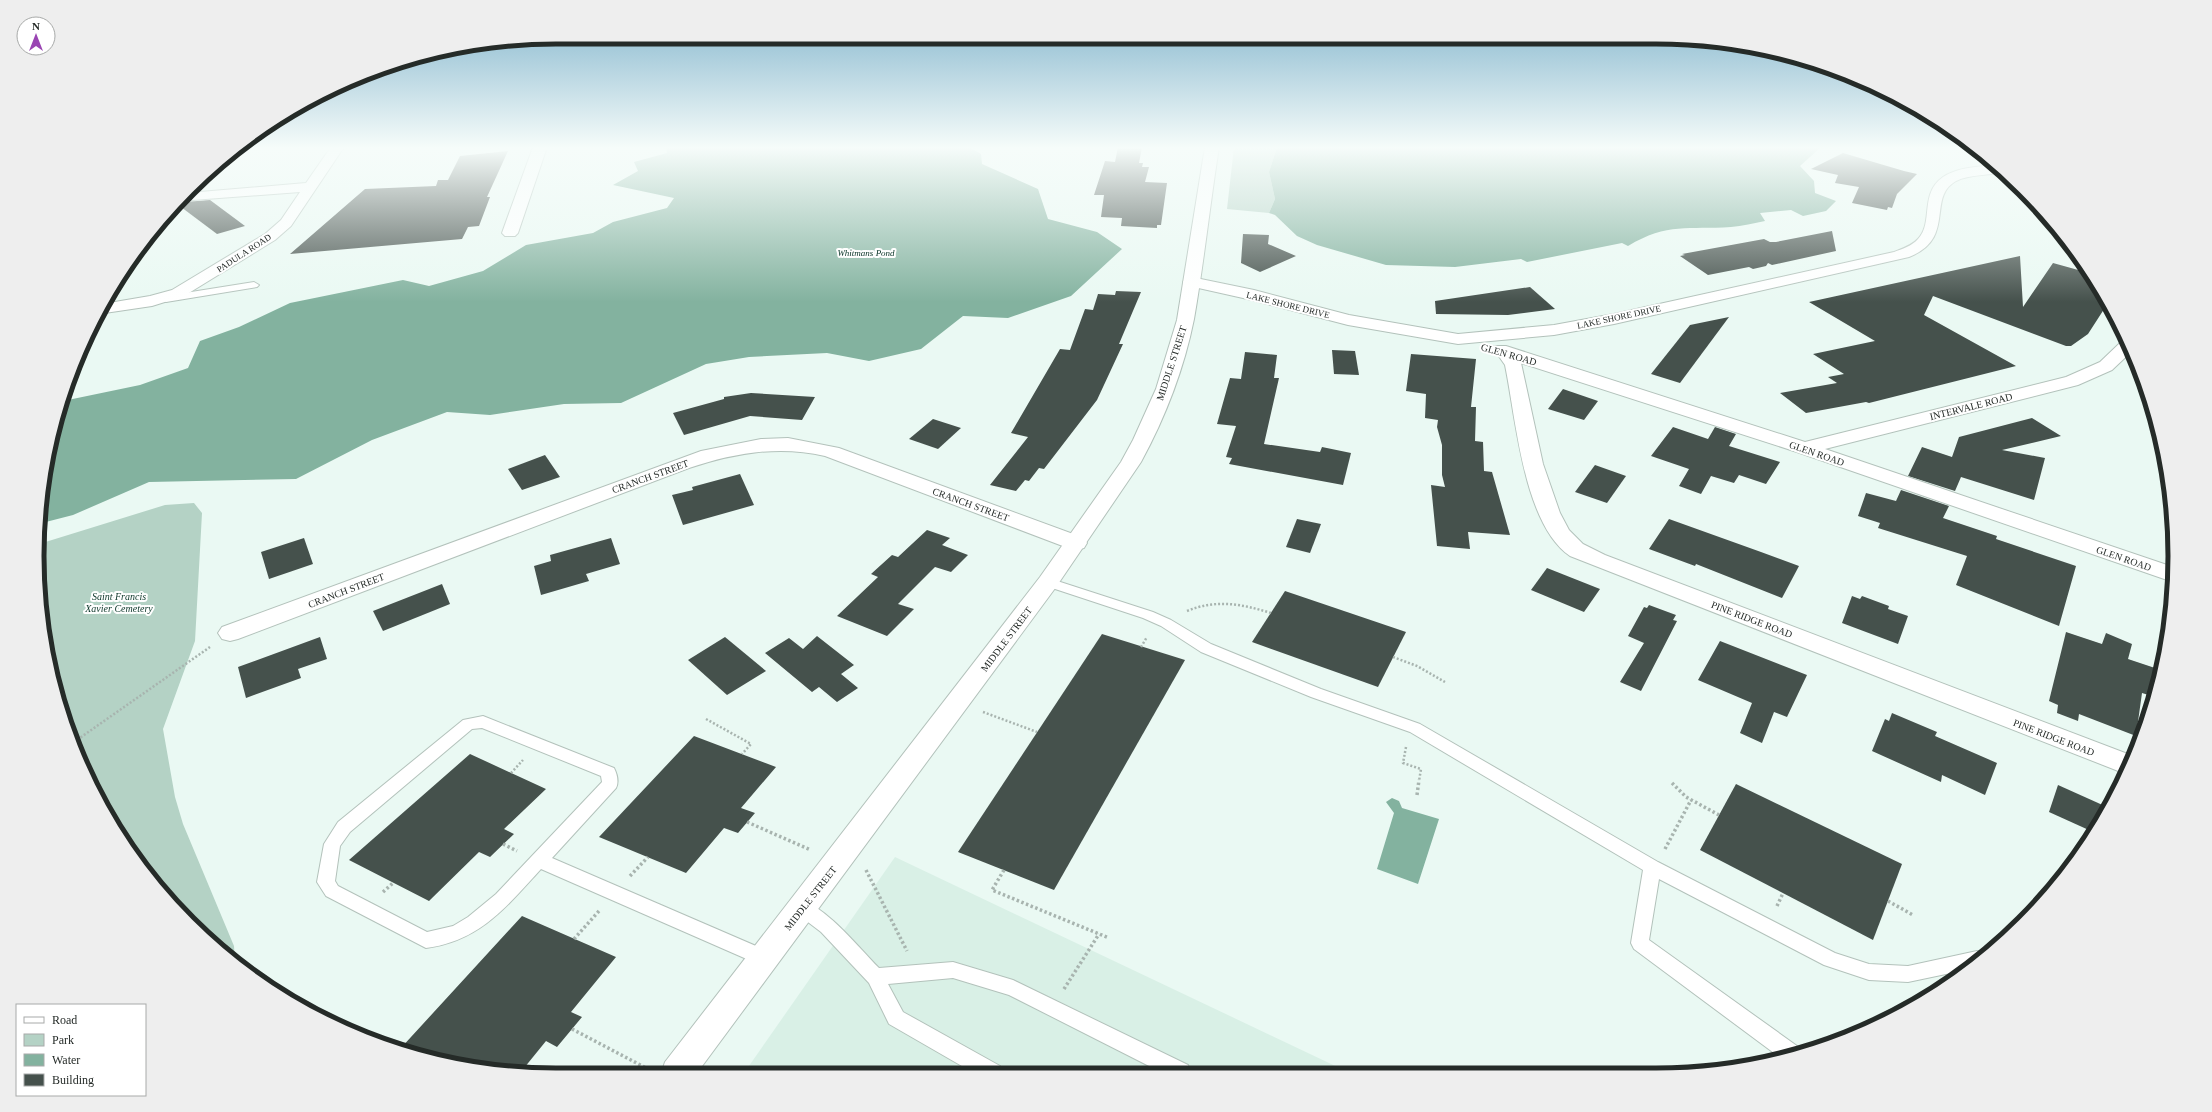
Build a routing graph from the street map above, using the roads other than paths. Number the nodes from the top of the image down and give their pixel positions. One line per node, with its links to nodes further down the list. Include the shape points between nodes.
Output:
1 (300, 199): 8 (street, PADULA ROAD, via 281,229 188,288)
2 (522, 199): 5 (street)
3 (1204, 199): 6 (street, MIDDLE STREET)
4 (1935, 199): 10 (street, LAKE SHORE DRIVE, via 1930,233 1924,242 1895,257 1614,319 1554,330)
5 (510, 233)
6 (1191, 282): 10 (street, LAKE SHORE DRIVE, via 1254,295 1348,320); 14 (street, MIDDLE STREET, via 1176,354 1149,427 1131,462)
7 (254, 285): 8 (lane)
8 (152, 302): 9 (street, PADULA ROAD)
9 (109, 308)
10 (1458, 339): 12 (street, GLEN ROAD)
11 (2124, 349): 13 (street, INTERVALE ROAD, via 2106,366 2072,381)
12 (1505, 352): 13 (street, GLEN ROAD); 18 (street, PINE RIDGE ROAD, via 1514,365 1542,495 1562,536 1576,550)
13 (1804, 448): 15 (street, GLEN ROAD)
14 (1076, 543): 16 (street, MIDDLE STREET); 17 (street, CRANCH STREET, via 832,452 788,444 761,445 708,455 682,464)
15 (2167, 573)
16 (1048, 582): 20 (lane, via 1115,603 1166,624 1212,651 1316,693 1415,728); 21 (street, MIDDLE STREET)
17 (230, 634)
18 (2124, 763)
19 (539, 860): 19 (lane, via 610,784 608,772 483,722 468,724 344,827 332,844 326,882 332,891 426,940 441,940 480,920); 22 (lane)
20 (1657, 860): 23 (lane, via 1830,959 1869,972 1908,974); 25 (lane, via 1640,943)
21 (802, 908): 22 (street, MIDDLE STREET); 24 (lane, via 827,927)
22 (764, 958): 26 (street, MIDDLE STREET)
23 (1970, 961)
24 (875, 977): 27 (lane, via 896,1018); 28 (lane, via 954,970 1013,988)
25 (1788, 1051)
26 (682, 1068)
27 (985, 1068)
28 (1173, 1068)

